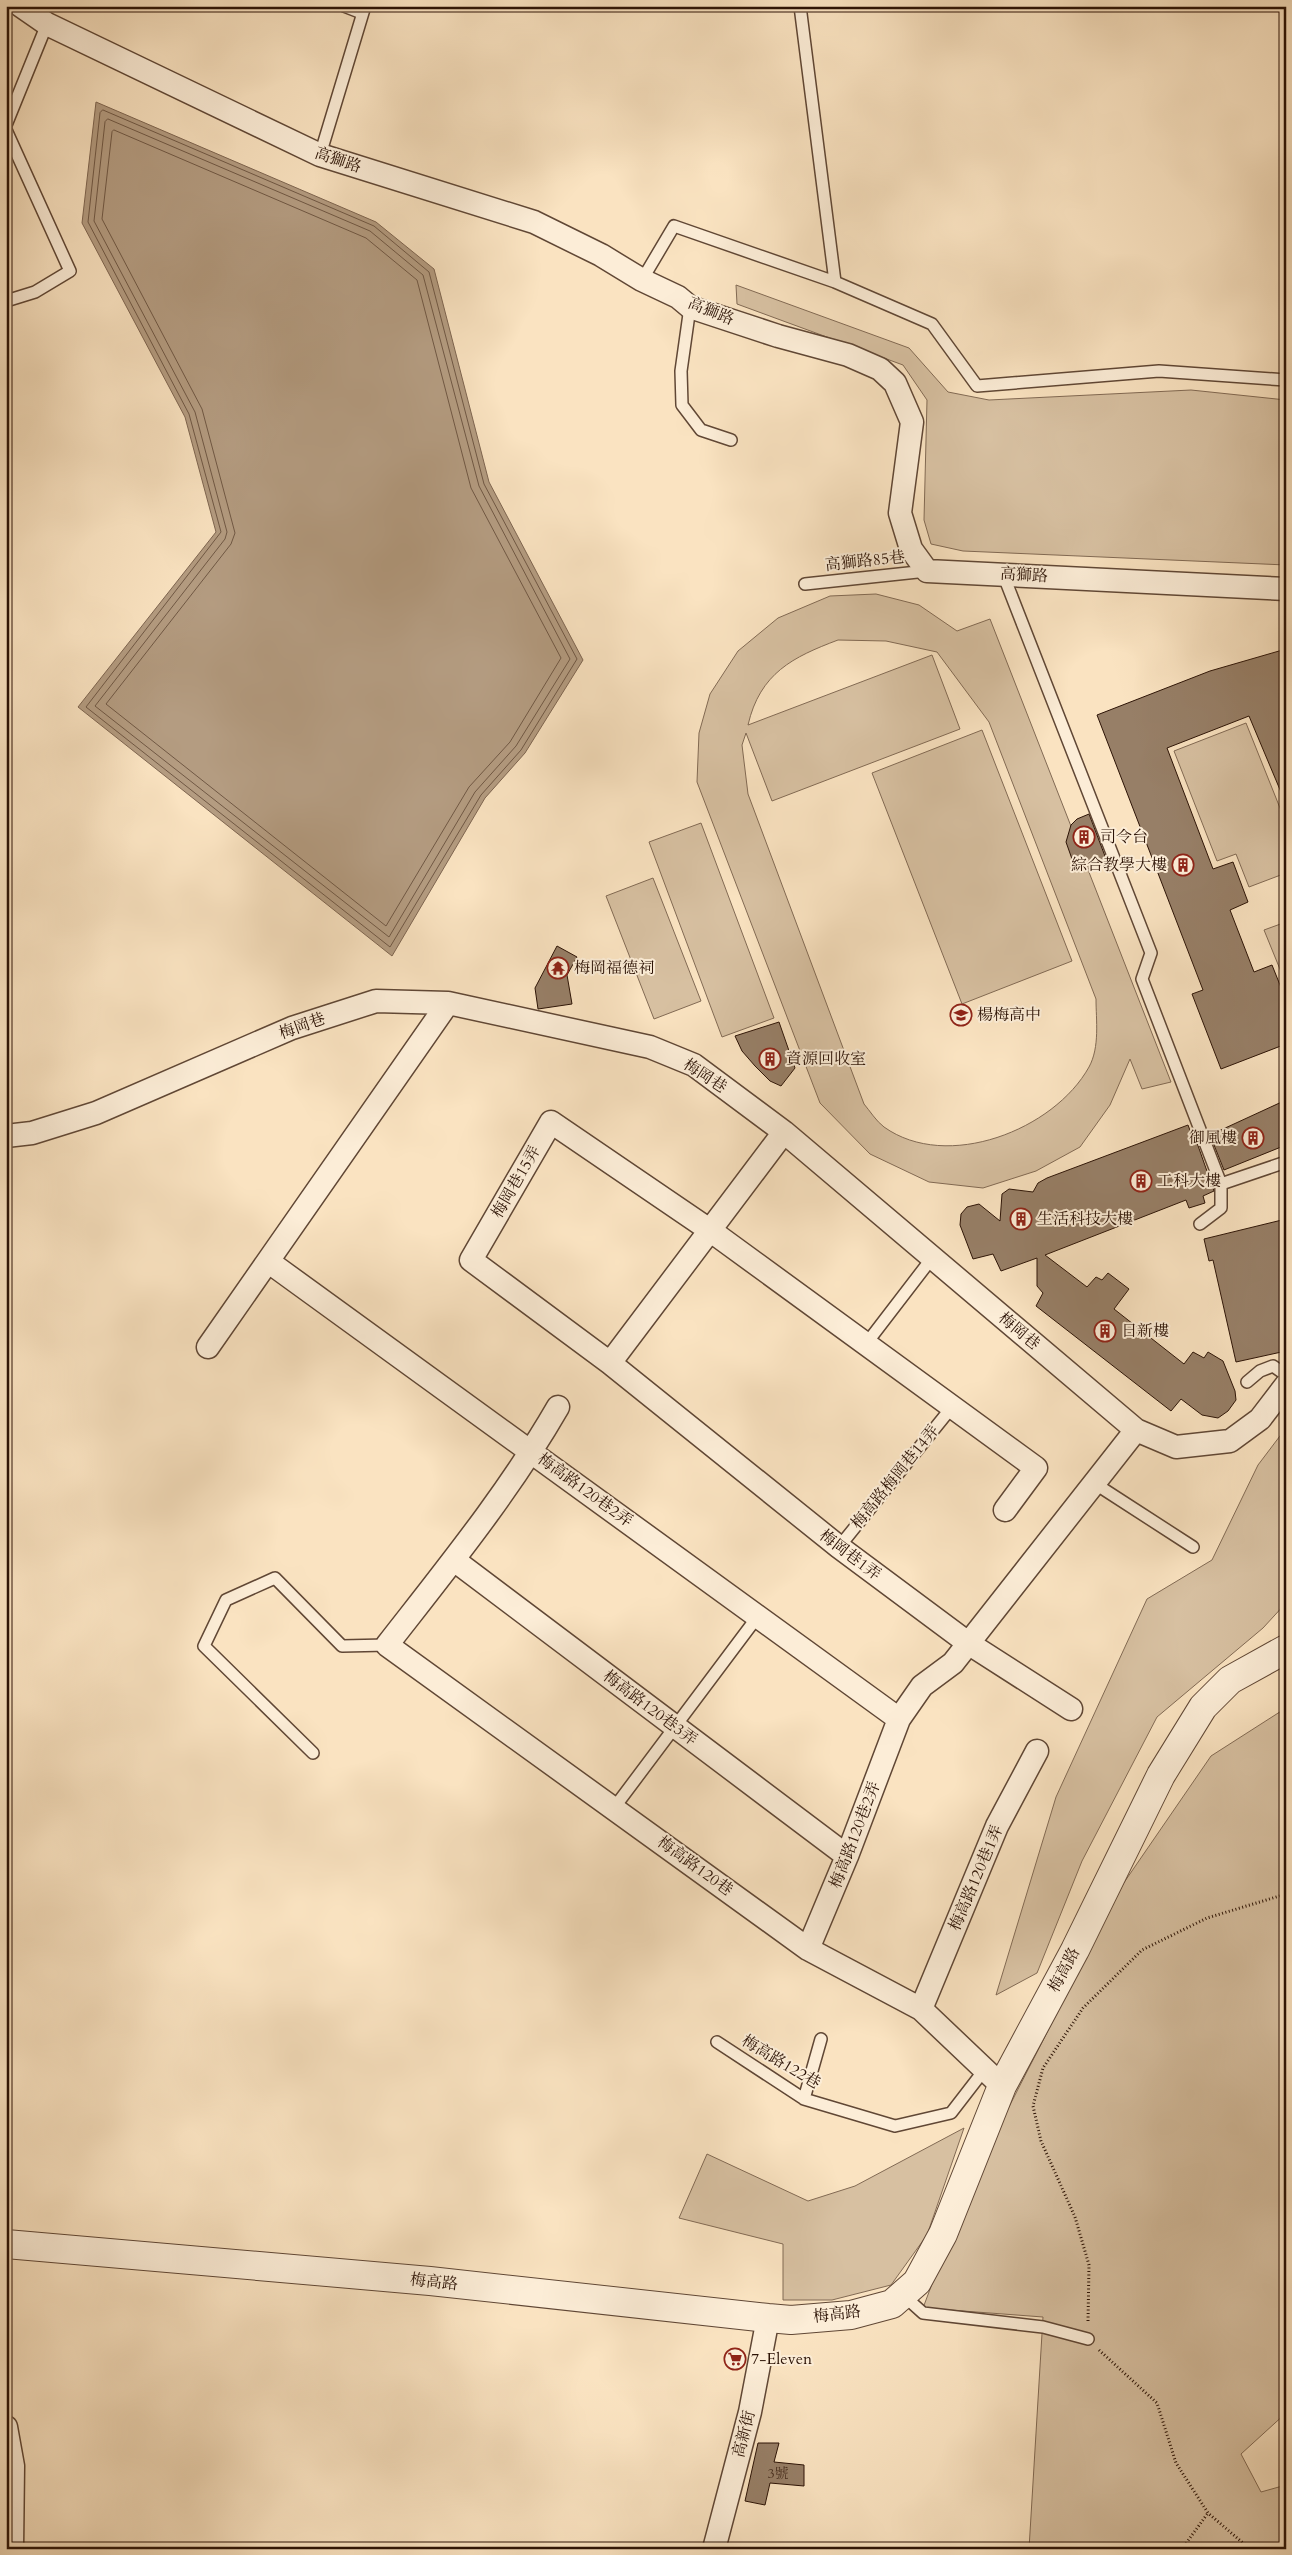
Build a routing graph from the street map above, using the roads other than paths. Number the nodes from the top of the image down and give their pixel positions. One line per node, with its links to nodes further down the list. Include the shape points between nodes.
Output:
1 (21, 6): 5 (street, 高獅路)
2 (344, 6): 4 (lane)
3 (800, 6): 10 (lane)
4 (363, 10): 8 (lane)
5 (47, 24): 6 (lane); 8 (street, 高獅路)
6 (6, 125)
7 (6, 130): 11 (lane, via 70,271 35,292)
8 (320, 155): 9 (street, 高獅路, via 534,222 601,255)
9 (642, 280): 10 (lane, via 674,226); 12 (street, 高獅路, via 678,297)
10 (835, 282): 13 (lane, via 932,324 977,386 1159,371)
11 (6, 301)
12 (690, 307): 14 (lane, via 681,371 682,405 701,430); 15 (street, 高獅路, via 778,336 848,354 880,369 895,383 912,422 900,513 911,549)
13 (1286, 380)
14 (731, 440)
15 (927, 570): 16 (street, 高獅路); 17 (lane, 高獅路85巷)
16 (1003, 574): 18 (street, 高獅路); 23 (lane, via 1151,954 1142,979)
17 (805, 584)
18 (1286, 589)
19 (448, 1003): 20 (street, 梅岡巷, via 650,1047 694,1066); 21 (street, 梅岡巷, via 376,1001 292,1028 96,1113 32,1133); 27 (street)
20 (784, 1132): 25 (street); 26 (street, 梅岡巷)
21 (6, 1136)
22 (1286, 1162): 23 (lane)
23 (1222, 1184): 24 (lane, via 1221,1208)
24 (1200, 1224)
25 (710, 1231): 28 (street, 梅岡巷15弄); 30 (street); 30 (street, 梅岡巷15弄, via 551,1122 471,1260)
26 (932, 1258): 28 (lane); 36 (street, 梅岡巷)
27 (269, 1262): 29 (street); 37 (street, 梅高路120巷2弄)
28 (866, 1344): 34 (street)
29 (208, 1347)
30 (610, 1363): 38 (street, 梅岡巷15弄)
31 (1286, 1375): 32 (lane, via 1273,1366 1260,1371)
32 (1247, 1382)
33 (1286, 1385): 36 (street, 梅岡巷, via 1260,1419 1230,1441 1176,1448)
34 (952, 1406): 40 (street, via 1036,1468); 42 (lane, 梅高路梅岡巷14弄)
35 (558, 1407): 37 (street)
36 (1136, 1430): 39 (street)
37 (532, 1452): 43 (street); 44 (street, 梅高路120巷2弄)
38 (734, 1462): 42 (street, 梅岡巷1弄)
39 (1094, 1483): 41 (lane); 45 (street)
40 (1005, 1510)
41 (1193, 1547)
42 (839, 1548): 45 (street, 梅岡巷1弄)
43 (454, 1560): 46 (street); 50 (street, 梅高路120巷3弄)
44 (758, 1616): 49 (street, 梅高路120巷2弄); 50 (lane)
45 (968, 1643): 48 (street, 梅岡巷1弄); 49 (street, 梅高路120巷2弄, via 953,1663 922,1686)
46 (387, 1645): 52 (lane, via 342,1646 275,1578 226,1600 204,1646); 53 (street, 梅高路120巷)
47 (1286, 1649): 59 (street, 梅高路, via 1230,1680 1203,1707 1161,1775 1075,1950)
48 (1071, 1710)
49 (900, 1719): 54 (street, 梅高路120巷2弄)
50 (675, 1726): 53 (lane); 54 (street, 梅高路120巷3弄)
51 (1037, 1751): 56 (street, 梅高路120巷1弄, via 997,1826)
52 (313, 1753)
53 (614, 1808): 55 (street, 梅高路120巷)
54 (847, 1856): 55 (street, 梅高路120巷2弄)
55 (808, 1949): 56 (street, 梅高路120巷)
56 (921, 2008): 59 (street, 梅高路120巷)
57 (821, 2039): 60 (lane)
58 (717, 2042): 60 (lane, 梅高路122巷)
59 (993, 2078): 60 (lane, 梅高路122巷, via 951,2113 895,2126); 62 (street, 梅高路, via 943,2234 917,2282)
60 (804, 2099)
61 (6, 2244): 63 (street, 梅高路, via 430,2281)
62 (903, 2295): 63 (street, 梅高路, via 892,2304 851,2315 791,2320); 64 (lane, via 923,2313 1043,2327)
63 (768, 2318): 67 (street, 高新街, via 750,2412)
64 (1088, 2339)
65 (6, 2427): 66 (street, via 13,2466)
66 (12, 2549)
67 (714, 2549)

